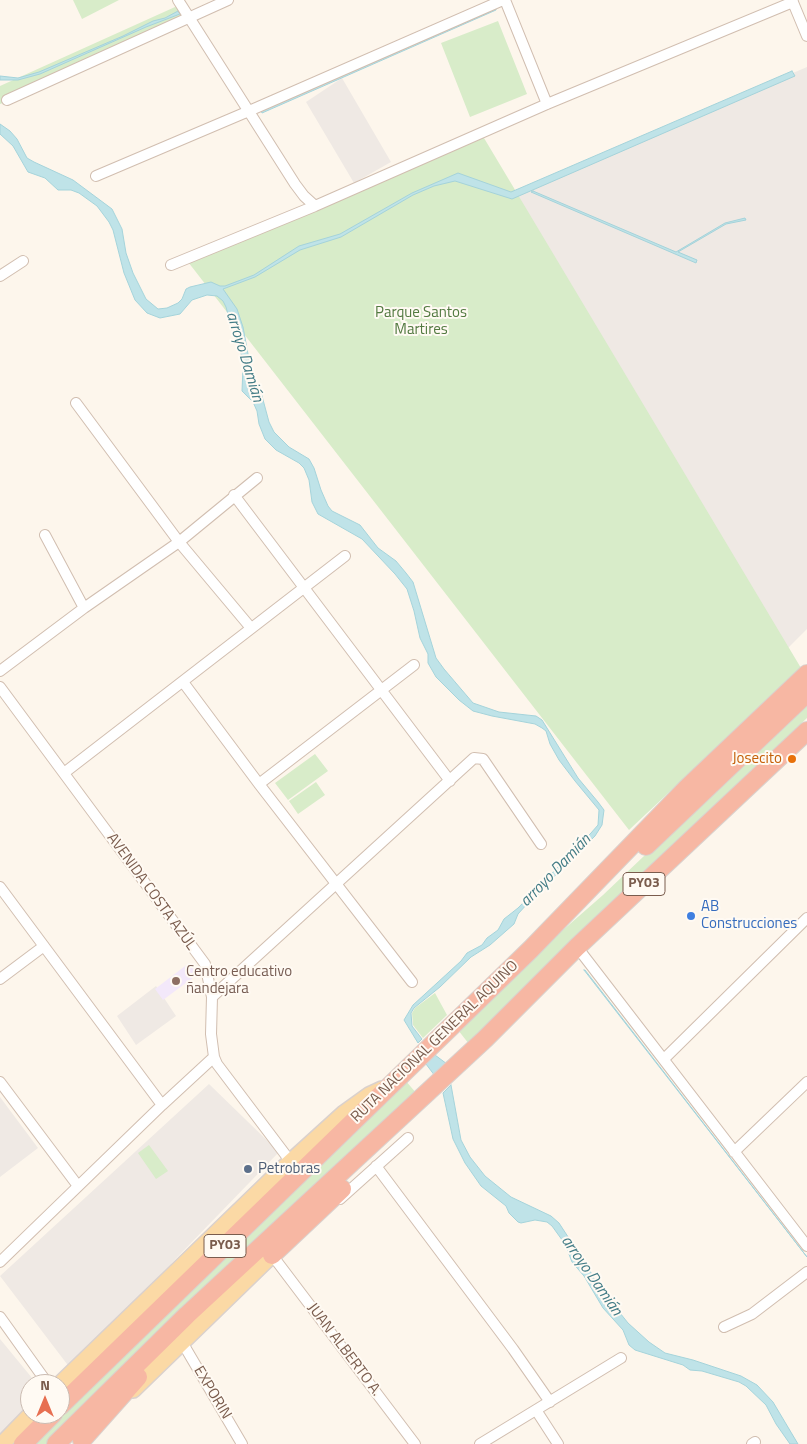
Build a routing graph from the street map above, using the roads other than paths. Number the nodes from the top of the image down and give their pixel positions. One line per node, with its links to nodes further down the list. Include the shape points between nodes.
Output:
1 (178, 0): 5 (street)
2 (228, 0): 5 (street)
3 (504, 0): 8 (street); 9 (street)
4 (792, 1): 6 (street); 8 (street)
5 (188, 18): 7 (street); 9 (street)
6 (807, 36)
7 (7, 100)
8 (547, 104): 11 (street)
9 (249, 111): 10 (street); 11 (street, via 295,184)
10 (96, 176)
11 (315, 206): 13 (street)
12 (23, 261): 14 (street)
13 (171, 266)
14 (0, 276)
15 (76, 403): 19 (street)
16 (257, 478): 17 (street)
17 (234, 495): 19 (street); 21 (street)
18 (45, 535): 22 (street)
19 (179, 542): 22 (street); 23 (street)
20 (345, 556): 21 (street)
21 (304, 588): 23 (street); 29 (street)
22 (84, 608): 25 (street)
23 (251, 628): 27 (street)
24 (414, 665): 29 (street)
25 (0, 671)
26 (807, 674): 41 (highway, RUTA NACIONAL GENERAL AQUINO / PY03, via 687,788)
27 (183, 682): 32 (street); 34 (street)
28 (0, 688): 32 (street, AVENIDA COSTA AZÚL)
29 (381, 690): 33 (street); 34 (street)
30 (807, 693): 41 (highway, PY03, via 595,897)
31 (807, 731): 40 (highway, RUTA NACIONAL GENERAL AQUINO / PY03)
32 (64, 774): 44 (street, AVENIDA COSTA AZÚL, via 205,964)
33 (450, 781): 35 (street, via 474,758 484,759); 36 (street)
34 (259, 784): 36 (street)
35 (542, 844)
36 (336, 885): 43 (street); 44 (street)
37 (0, 887): 39 (street)
38 (807, 918): 46 (street)
39 (44, 946): 42 (street); 50 (street)
40 (577, 947): 46 (street); 51 (highway, RUTA NACIONAL GENERAL AQUINO / PY03, via 485,1040)
41 (531, 949): 49 (highway, RUTA NACIONAL GENERAL AQUINO / PY03)
42 (0, 979)
43 (412, 982)
44 (212, 997): 45 (street, AVENIDA COSTA AZÚL, via 210,1034)
45 (214, 1057): 50 (street); 55 (street, AVENIDA COSTA AZÚL)
46 (664, 1060): 53 (street)
47 (0, 1082): 57 (street)
48 (807, 1082): 53 (street)
49 (390, 1085): 54 (highway, RUTA NACIONAL GENERAL AQUINO / PY03); 55 (main road, PY03, via 344,1113)
50 (162, 1105): 57 (street)
51 (379, 1138): 59 (highway, PY03, via 356,1174); 63 (highway, RUTA NACIONAL GENERAL AQUINO / PY03)
52 (408, 1138): 56 (street)
53 (734, 1152): 58 (street)
54 (314, 1158): 62 (main road); 70 (highway, RUTA NACIONAL GENERAL AQUINO / PY03)
55 (291, 1162): 62 (main road, PY03)
56 (376, 1166): 59 (street); 71 (street)
57 (78, 1186): 60 (street)
58 (807, 1245)
59 (274, 1257): 66 (main road, PY03); 80 (street, JUAN ALBERTO A.)
60 (0, 1262)
61 (807, 1272): 65 (street, via 752,1314)
62 (174, 1274): 69 (main road, PY03)
63 (187, 1315): 75 (highway, via 160,1352); 78 (highway, RUTA NACIONAL GENERAL AQUINO / PY03)
64 (0, 1317): 68 (street)
65 (724, 1327)
66 (182, 1342): 75 (main road, PY03); 79 (street, EXPORIN)
67 (621, 1358): 71 (street)
68 (41, 1374)
69 (70, 1374)
70 (70, 1396)
71 (550, 1402): 72 (street)
72 (536, 1410): 81 (street); 82 (street)
73 (21, 1424): 76 (main road)
74 (42, 1424): 77 (highway)
75 (80, 1442)
76 (2, 1444)
77 (23, 1444)
78 (56, 1444)
79 (242, 1444)
80 (415, 1444)
81 (480, 1444)
82 (558, 1444)

